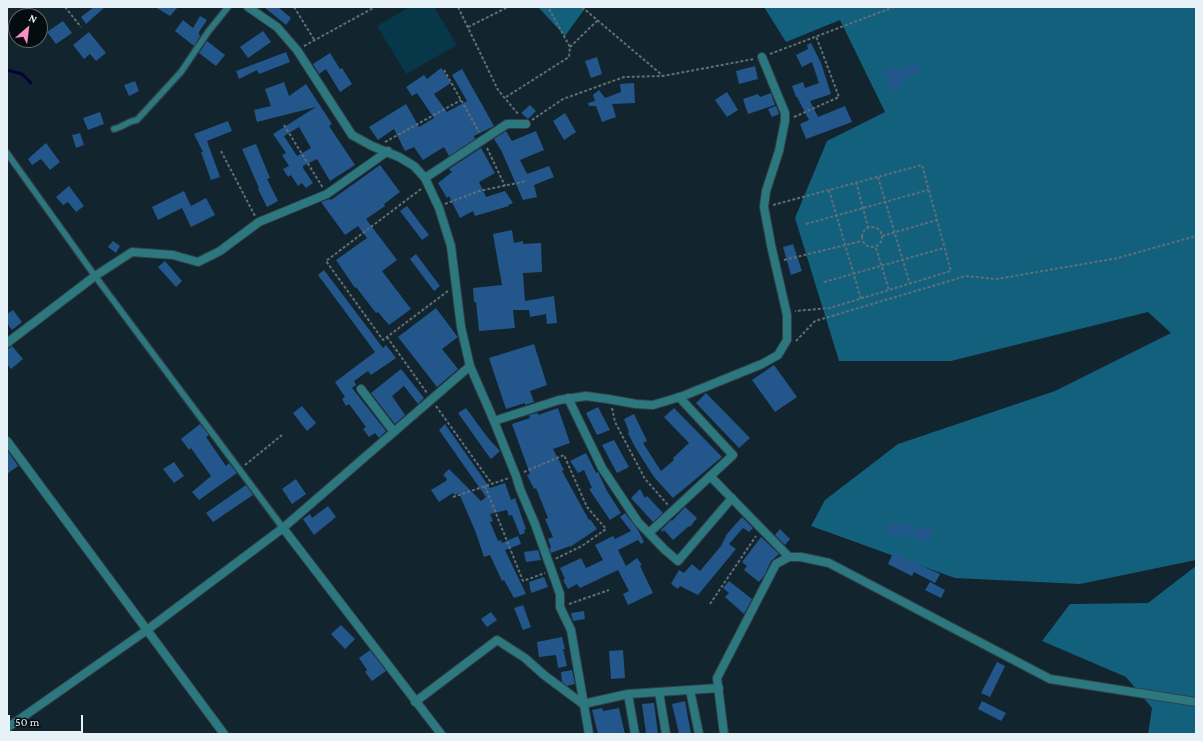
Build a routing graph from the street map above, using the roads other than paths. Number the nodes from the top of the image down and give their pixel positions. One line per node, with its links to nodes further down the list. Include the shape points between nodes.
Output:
1 (228, 7): 5 (lane, via 168,88 137,120)
2 (248, 7): 6 (street, via 277,27 297,50 352,135)
3 (762, 57): 13 (street, via 786,113 764,207 786,312 787,340 778,355 762,364)
4 (526, 124): 8 (street, via 507,124)
5 (114, 129)
6 (388, 151): 8 (street, via 414,166); 9 (street, via 326,194 259,222 220,251 198,262 172,255 132,252)
7 (7, 153): 9 (lane)
8 (427, 181): 11 (street, via 451,246 461,327)
9 (95, 276): 10 (street); 20 (lane)
10 (7, 343)
11 (470, 366): 15 (street); 16 (street)
12 (361, 389): 16 (street)
13 (679, 397): 14 (street, via 653,404 636,404 586,396); 18 (street, via 733,455)
14 (568, 398): 15 (street); 21 (street, via 602,468 638,522)
15 (494, 421): 30 (street, via 560,594 560,606 571,630)
16 (394, 432): 20 (street)
17 (7, 441): 23 (street)
18 (710, 476): 19 (street); 21 (street)
19 (732, 498): 21 (street, via 678,561); 22 (street)
20 (284, 528): 23 (street); 28 (street)
21 (649, 533)
22 (788, 557): 24 (street, via 776,564 717,678); 29 (street, via 829,563 1050,679)
23 (147, 630): 31 (street); 32 (street)
24 (719, 688): 25 (street); 38 (street)
25 (690, 690): 26 (street); 37 (street)
26 (659, 692): 27 (street); 36 (street)
27 (628, 694): 30 (street); 35 (street)
28 (416, 702): 30 (street, via 497,640 525,658); 33 (street)
29 (1196, 702)
30 (583, 704): 34 (street)
31 (7, 728)
32 (224, 734)
33 (441, 734)
34 (589, 734)
35 (635, 734)
36 (666, 734)
37 (699, 734)
38 (724, 734)

